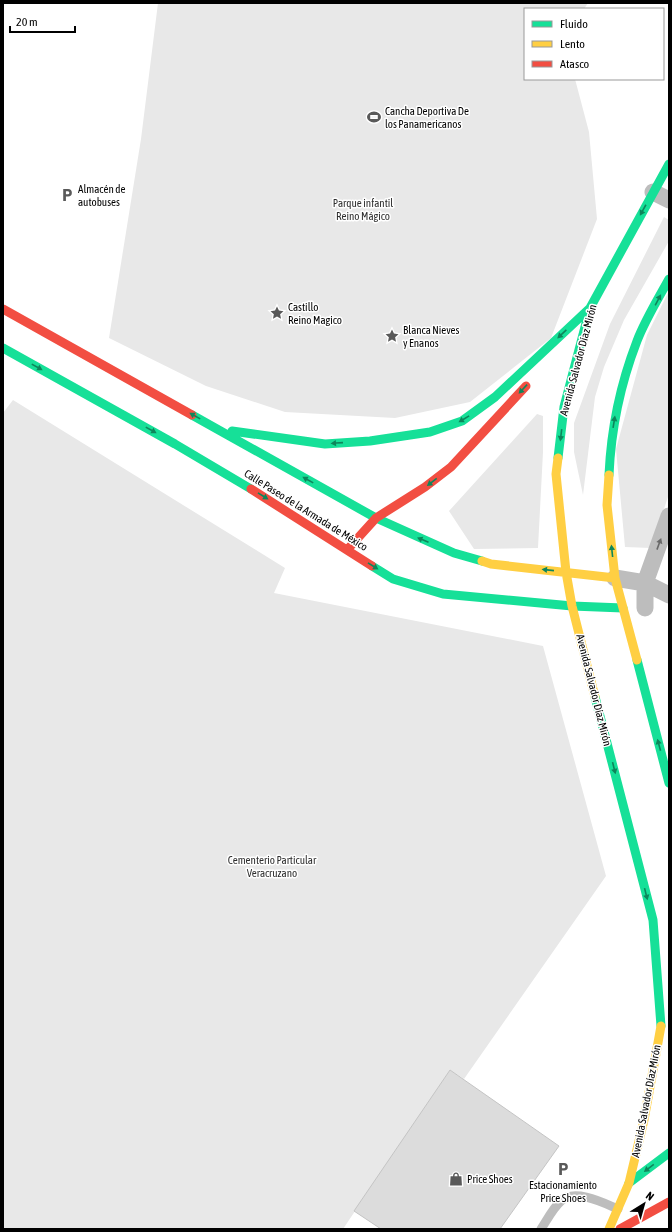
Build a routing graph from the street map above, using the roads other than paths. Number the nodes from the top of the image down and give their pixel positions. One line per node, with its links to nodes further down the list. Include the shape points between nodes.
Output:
1 (669, 164): 2 (main road, Avenida Salvador Díaz Mirón)
2 (653, 192): 3 (street); 5 (main road, Avenida Salvador Díaz Mirón, one-way to 5)
3 (669, 200)
4 (669, 279): 16 (main road, one-way to 4, via 607,505 610,447 618,397 637,340)
5 (590, 308): 7 (main road, one-way to 7); 15 (main road, Avenida Salvador Díaz Mirón, one-way to 15, via 564,407 556,474)
6 (3, 309): 11 (main road, one-way to 6)
7 (551, 345): 9 (main road); 11 (main road, one-way to 11, via 495,397 462,421 430,432 370,441 325,444)
8 (3, 348): 14 (main road, Calle Paseo de la Armada de México, one-way to 14, via 175,444)
9 (539, 369)
10 (531, 380): 13 (main road, one-way to 13, via 452,467)
11 (220, 430): 13 (main road, one-way to 11)
12 (669, 516): 17 (street, one-way to 12)
13 (376, 518): 14 (main road); 15 (main road, one-way to 13, via 491,564 454,553)
14 (347, 550): 19 (main road, Calle Paseo de la Armada de México, one-way to 19, via 394,579 443,594)
15 (566, 572): 16 (main road); 19 (main road, Avenida Salvador Díaz Mirón)
16 (615, 578): 17 (street); 20 (main road)
17 (645, 583): 18 (street); 21 (street)
18 (669, 597): 21 (street)
19 (572, 606): 20 (main road, Calle Paseo de la Armada de México); 24 (main road, Avenida Salvador Díaz Mirón, one-way to 24, via 653,920 661,1025 644,1120)
20 (623, 608): 21 (street); 22 (main road, one-way to 20)
21 (645, 608)
22 (669, 783)
23 (669, 1153): 24 (main road, one-way to 24)
24 (629, 1183): 26 (main road, Avenida Salvador Díaz Mirón)
25 (669, 1203): 27 (main road); 30 (main road)
26 (618, 1209): 28 (lane, via 591,1198 575,1196 562,1199); 29 (main road, Avenida Salvador Díaz Mirón)
27 (662, 1216)
28 (541, 1229)
29 (609, 1229)
30 (620, 1229)

